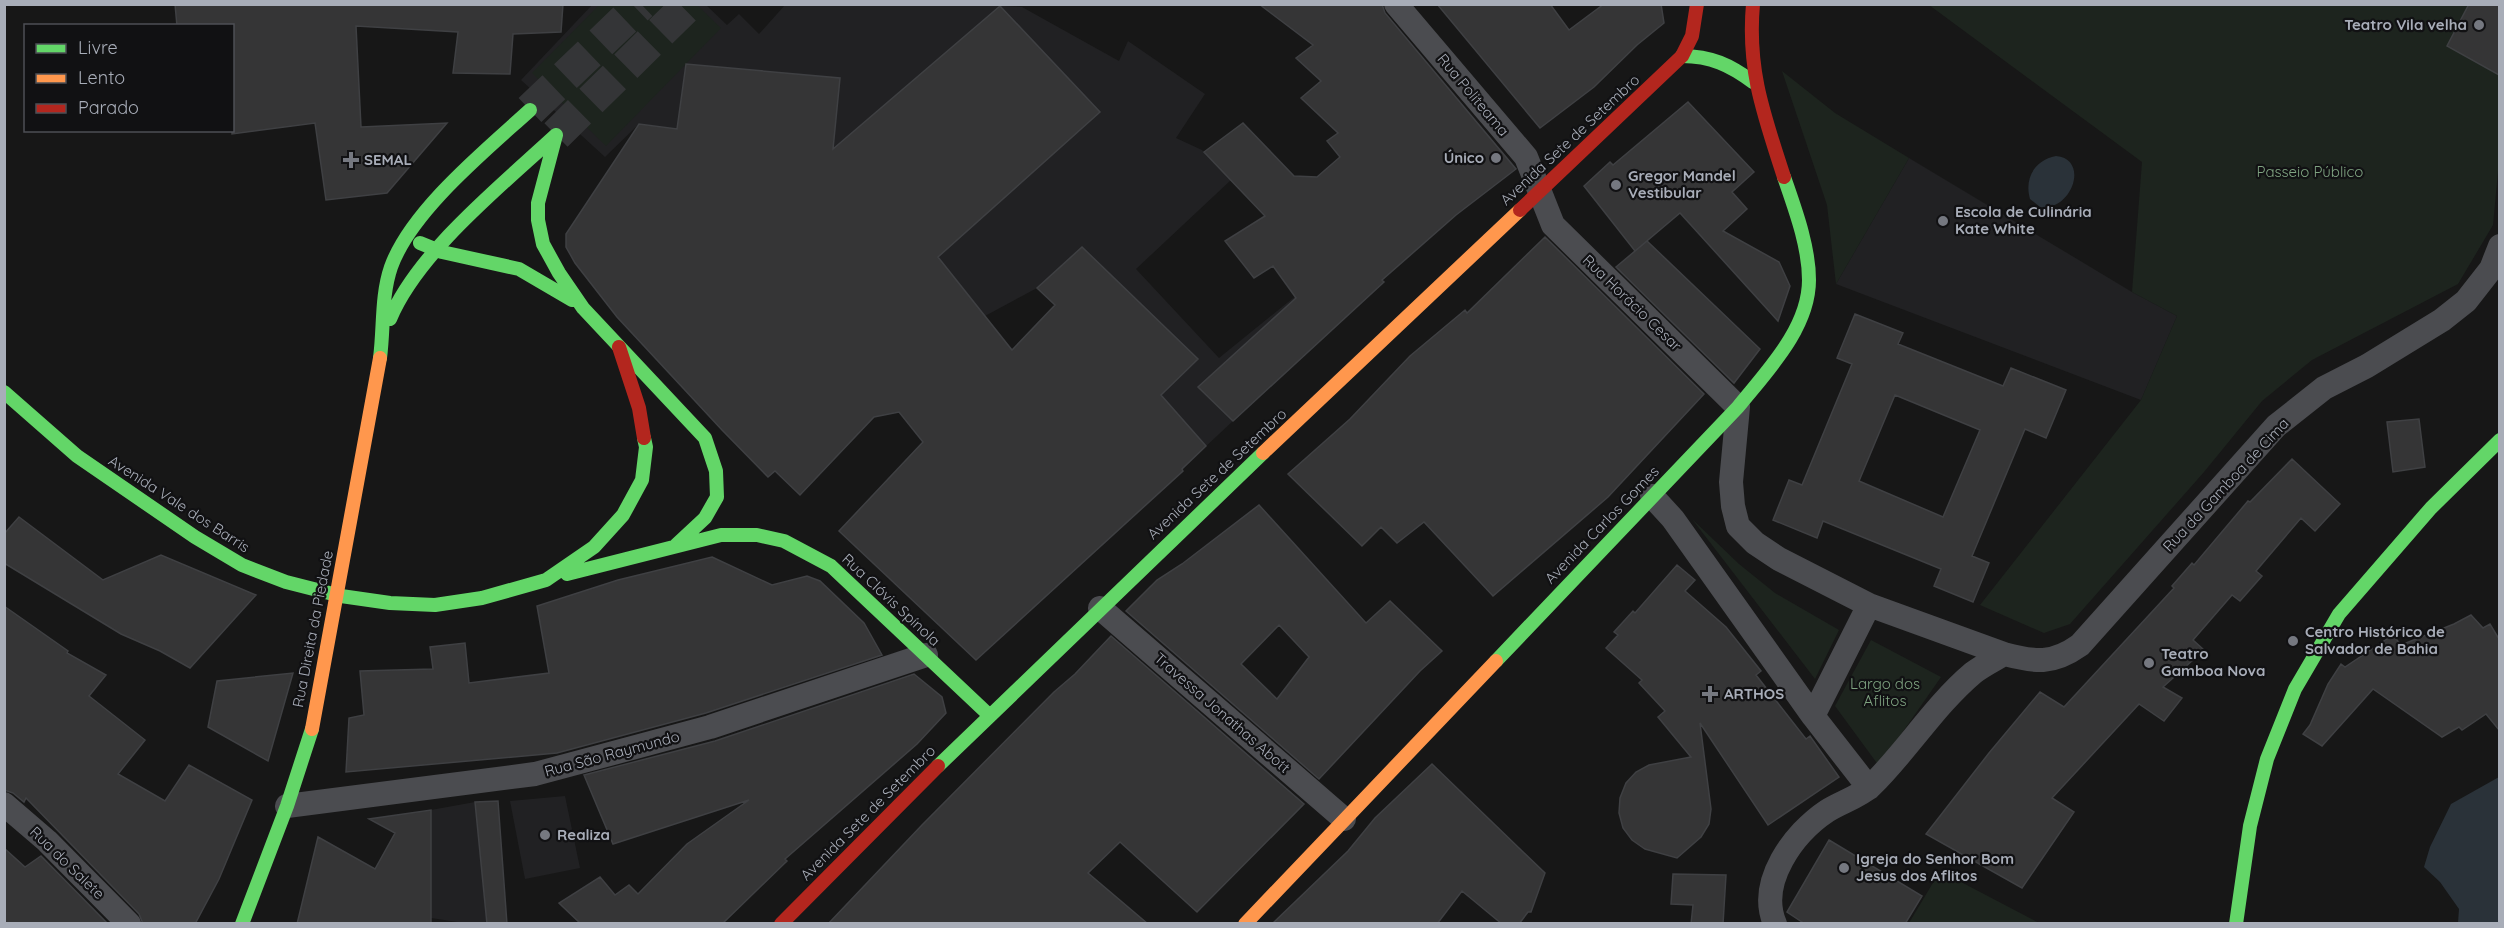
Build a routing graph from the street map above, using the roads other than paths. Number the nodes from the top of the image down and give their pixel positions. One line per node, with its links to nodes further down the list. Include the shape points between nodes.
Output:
1 (1396, 4): 7 (street, Rua Politeama, via 1526,157)
2 (1697, 4): 4 (street, via 1692,36)
3 (1753, 4): 5 (street, via 1749,25)
4 (1682, 56): 5 (street, via 1722,61); 7 (street, Avenida Sete de Setembro)
5 (1753, 82): 15 (street, Avenida Carlos Gomes, via 1795,207 1809,285 1796,327 1772,366)
6 (530, 110): 8 (street, Rua Direita da Piedade)
7 (1539, 191): 15 (street, Rua Horácio Cesar, via 1553,225); 21 (street, Avenida Sete de Setembro)
8 (406, 236): 10 (street); 12 (street, Rua Direita da Piedade, via 385,292)
9 (2499, 246): 22 (street, Rua da Gamboa de Cima, via 2491,269 2466,301 2423,332 2324,388 2276,426 2080,645 2065,656 2048,661)
10 (438, 252): 11 (street, via 512,266); 11 (street, Rua Direita da Piedade, via 458,226 556,135 538,202 538,220 543,244); 12 (street, Rua Direita da Piedade, via 400,295)
11 (584, 308): 13 (street)
12 (384, 331): 28 (street, Rua Direita da Piedade, bridge, via 312,729)
13 (619, 347): 18 (street, via 705,438 716,471 717,497 705,518); 19 (street, Avenida Vale dos Barris, via 639,408 646,447 642,480 622,515 594,547)
14 (4, 392): 19 (street, Avenida Vale dos Barris, via 77,456 187,531 242,565 286,582 351,598 435,605 482,598)
15 (1738, 407): 17 (street, Avenida Carlos Gomes); 20 (street, via 1731,482 1738,526 1779,559)
16 (2499, 440): 35 (street, via 2431,508 2339,614 2295,689 2267,759 2250,826)
17 (1652, 496): 25 (street); 29 (street, Avenida Carlos Gomes)
18 (674, 546): 19 (street, Rua Clóvis Spínola); 23 (street, Rua Clóvis Spínola, via 721,535 757,535 784,541 831,566)
19 (546, 580)
20 (1869, 605): 22 (street); 25 (street)
21 (1100, 608): 24 (street, Avenida Sete de Setembro); 29 (street, Travessa Jonathas Abott)
22 (2004, 654): 26 (street, via 1974,672)
23 (926, 656): 24 (street, Rua Clóvis Spínola); 28 (street, Rua São Raymundo, via 710,727 535,774)
24 (989, 715): 32 (street, Avenida Sete de Setembro)
25 (1813, 716): 26 (street)
26 (1869, 788): 34 (street, via 1828,810 1790,846 1773,879 1770,896)
27 (4, 804): 30 (street, Rua do Salete, via 47,841)
28 (287, 806): 31 (street, Rua Direita da Piedade)
29 (1344, 819): 33 (street, Avenida Carlos Gomes)
30 (129, 924)
31 (242, 924)
32 (781, 924)
33 (1245, 924)
34 (1775, 924)
35 (2236, 924)

